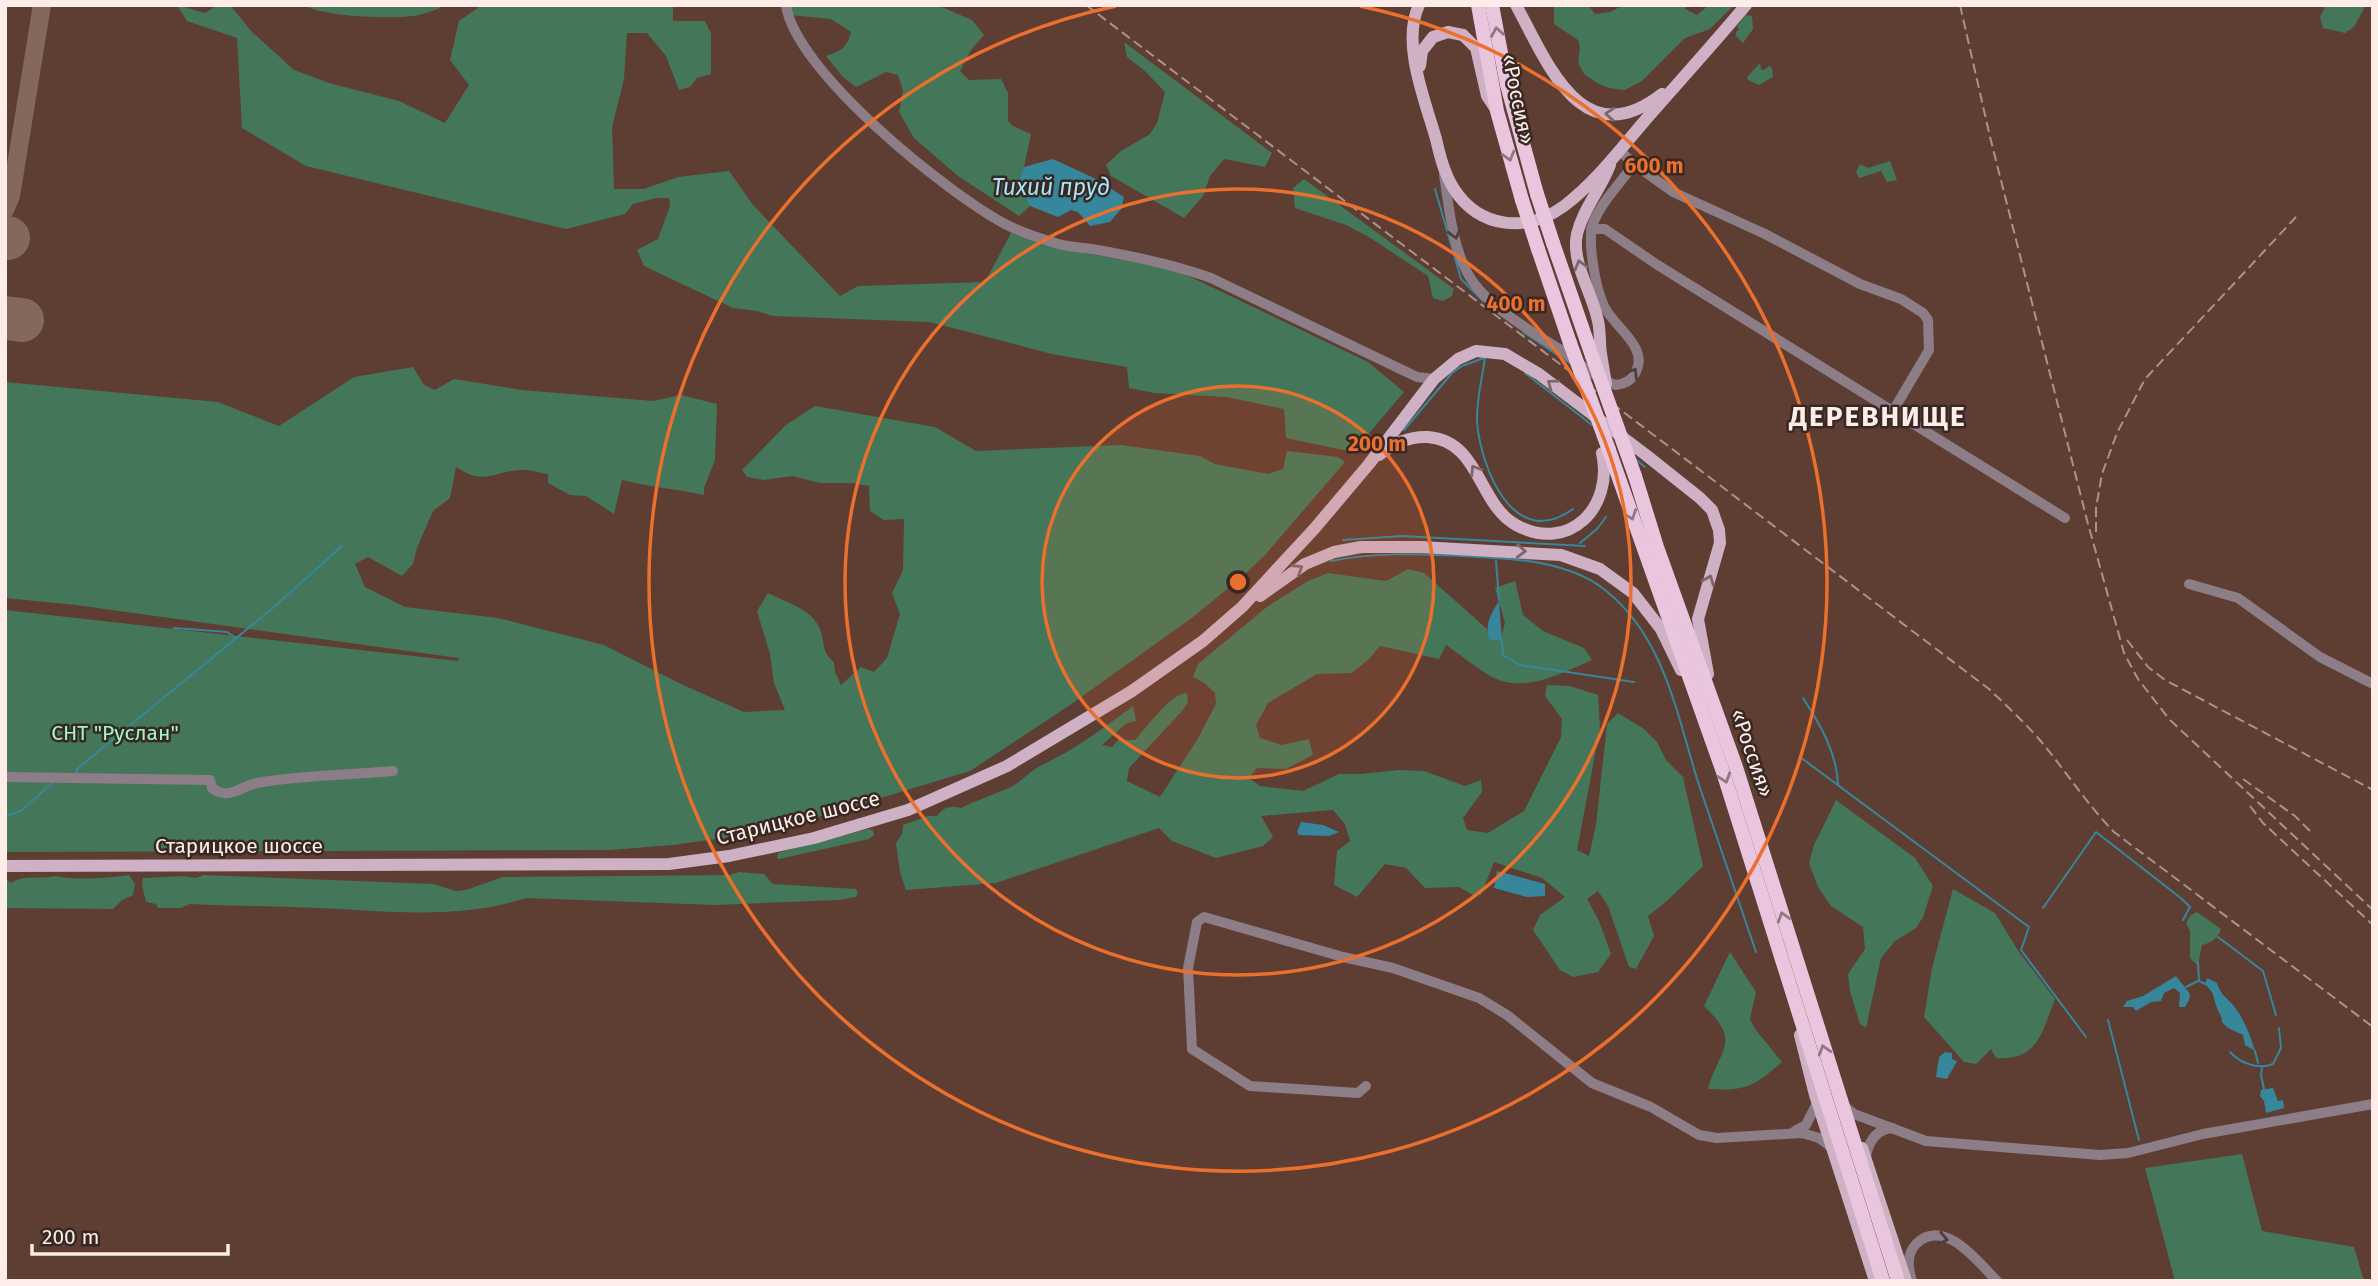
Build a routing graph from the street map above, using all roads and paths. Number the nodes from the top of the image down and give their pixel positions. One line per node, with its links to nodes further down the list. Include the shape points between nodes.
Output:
1 (786, 5): 15 (street, via 788,18 813,60 858,109 926,169 1006,225 1059,245 1181,267 1417,377)
2 (1419, 5): 8 (main road, via 1412,43)
3 (1478, 5): 9 (highway, «Россия»)
4 (1492, 5): 14 (highway, «Россия», one-way to 4, bridge, via 1537,194 1507,85)
5 (1516, 5): 7 (main road, one-way to 5, via 1652,102 1630,113 1611,116 1586,109 1563,88)
6 (1746, 5): 7 (main road)
7 (1689, 71): 10 (main road)
8 (1422, 87): 9 (main road, via 1423,48 1437,35 1457,33 1476,48 1487,96); 12 (main road)
9 (1497, 111): 17 (highway, «Россия», one-way to 17, bridge)
10 (1615, 154): 11 (street); 12 (main road, via 1561,208 1535,221 1516,224 1474,211); 14 (main road, one-way to 10, via 1598,321 1578,260 1576,237)
11 (1634, 164): 13 (street); 16 (street, via 1674,192 1923,313 1928,320 1929,350)
12 (1443, 167): 13 (street, one-way to 13, via 1452,225 1473,283 1527,328 1610,383 1622,385 1636,372 1639,355 1603,304)
13 (1591, 229): 16 (street, via 1605,229)
14 (1596, 355): 25 (highway, «Россия», bridge)
15 (1434, 379): 18 (main road, Старицкое шоссе); 25 (main road, Старицкое шоссе, one-way to 15, via 1698,619 1720,543 1709,507 1511,356 1493,351 1470,353)
16 (1893, 411): 19 (street)
17 (1606, 452): 18 (main road, one-way to 18, via 1605,483 1595,507 1573,527 1546,533 1510,521 1495,505 1469,460 1444,441 1402,440); 25 (highway, «Россия», one-way to 25)
18 (1366, 467): 20 (main road, Старицкое шоссе)
19 (2065, 517)
20 (1315, 528): 21 (main road, via 1321,545); 23 (main road, Старицкое шоссе)
21 (1334, 552): 23 (main road, one-way to 21, via 1298,567); 25 (main road, one-way to 25, via 1378,546 1528,551 1591,564 1626,586 1647,609)
22 (2189, 584): 24 (street, via 2238,598 2320,657)
23 (1242, 607): 28 (main road, Старицкое шоссе, via 1166,668 1007,766 883,819 768,848 646,865)
24 (2373, 684)
25 (1709, 711): 29 (highway, «Россия», one-way to 29); 31 (highway, «Россия», one-way to 25, via 1762,847)
26 (393, 771): 27 (street, via 259,782 223,794 212,788 209,780)
27 (5, 777)
28 (5, 866)
29 (1796, 1007): 32 (main road, via 1804,1059); 39 (highway, «Россия»)
30 (1366, 1086): 36 (street, via 1357,1093 1250,1087 1192,1049 1188,968 1200,918 1393,968 1479,998 1592,1083 1651,1107 1699,1135)
31 (1839, 1100): 34 (highway, «Россия»); 35 (street, via 1854,1114)
32 (1818, 1103): 36 (street, via 1806,1125); 37 (main road)
33 (2373, 1104): 35 (street, via 2100,1155 1926,1141)
34 (1844, 1115): 38 (main road); 43 (highway, «Россия»)
35 (1893, 1128): 38 (street, via 1874,1136)
36 (1791, 1133): 37 (street, via 1813,1136)
37 (1832, 1147): 40 (main road)
38 (1866, 1156): 44 (main road)
39 (1858, 1202): 40 (main road); 42 (highway, «Россия»)
40 (1867, 1255): 41 (main road)
41 (1875, 1281)
42 (1883, 1281)
43 (1898, 1281)
44 (1906, 1281)
45 (1912, 1281): 46 (street, one-way to 46, via 1909,1265 1914,1247 1936,1236 1960,1245)
46 (1997, 1281)

